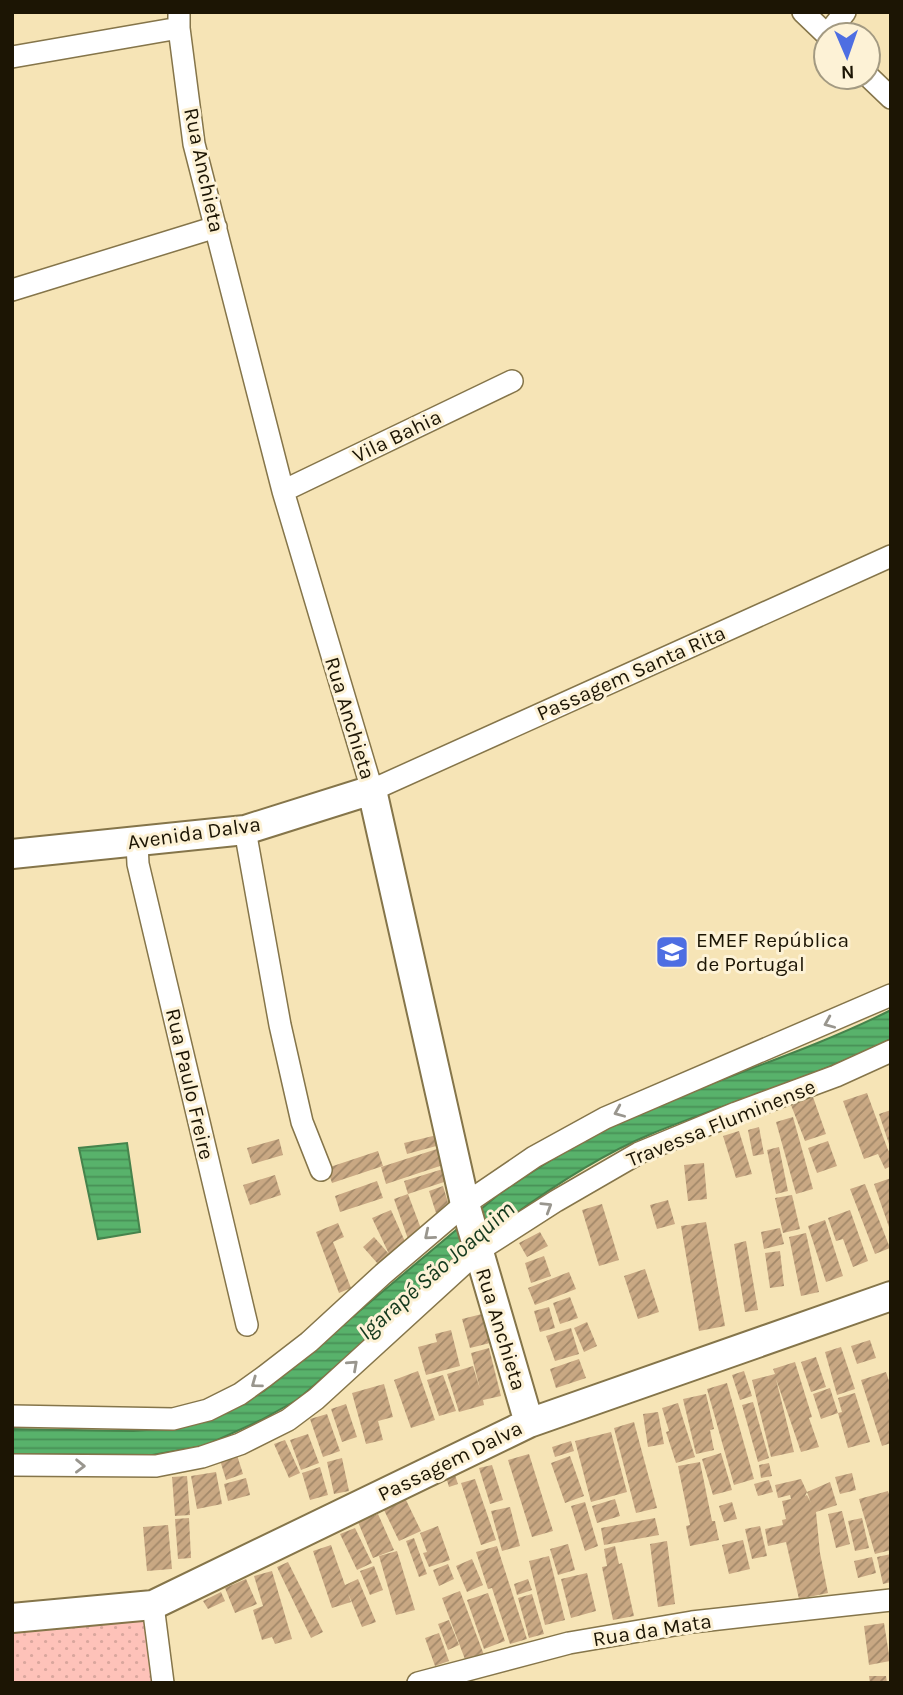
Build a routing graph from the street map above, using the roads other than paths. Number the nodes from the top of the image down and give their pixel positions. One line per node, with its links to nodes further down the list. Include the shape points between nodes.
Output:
1 (179, 20): 2 (street); 3 (street, Rua Anchieta, via 194,144)
2 (12, 57)
3 (216, 227): 4 (street); 6 (street, Rua Anchieta)
4 (12, 290)
5 (512, 381): 6 (street, Vila Bahia)
6 (282, 491): 8 (street, Rua Anchieta)
7 (891, 556): 8 (street, Passagem Santa Rita)
8 (372, 790): 9 (street, Avenida Dalva); 15 (street, Rua Anchieta)
9 (245, 830): 10 (street, Avenida Dalva); 14 (street, via 282,1037 302,1122)
10 (137, 842): 11 (street, Avenida Dalva); 18 (street, Rua Paulo Freire, via 138,864)
11 (12, 854)
12 (891, 995): 15 (street, one-way to 15, via 605,1118 534,1157)
13 (891, 1051): 16 (street, Travessa Fluminense, one-way to 13, via 639,1153)
14 (321, 1170)
15 (466, 1208): 16 (street, Rua Anchieta); 19 (street, one-way to 19, via 383,1274 309,1342 240,1394 208,1410 173,1419)
16 (477, 1249): 20 (street, Rua Anchieta); 21 (street, Travessa Fluminense, one-way to 16, via 156,1466 240,1444 288,1420 316,1399)
17 (891, 1296): 20 (street, Passagem Dalva)
18 (247, 1325)
19 (12, 1416)
20 (529, 1423): 23 (street, Passagem Dalva)
21 (12, 1465)
22 (891, 1600): 26 (street, Rua da Mata, via 692,1622 569,1643)
23 (153, 1605): 24 (street, Passagem Dalva); 25 (street)
24 (12, 1618)
25 (163, 1683)
26 (418, 1683)

